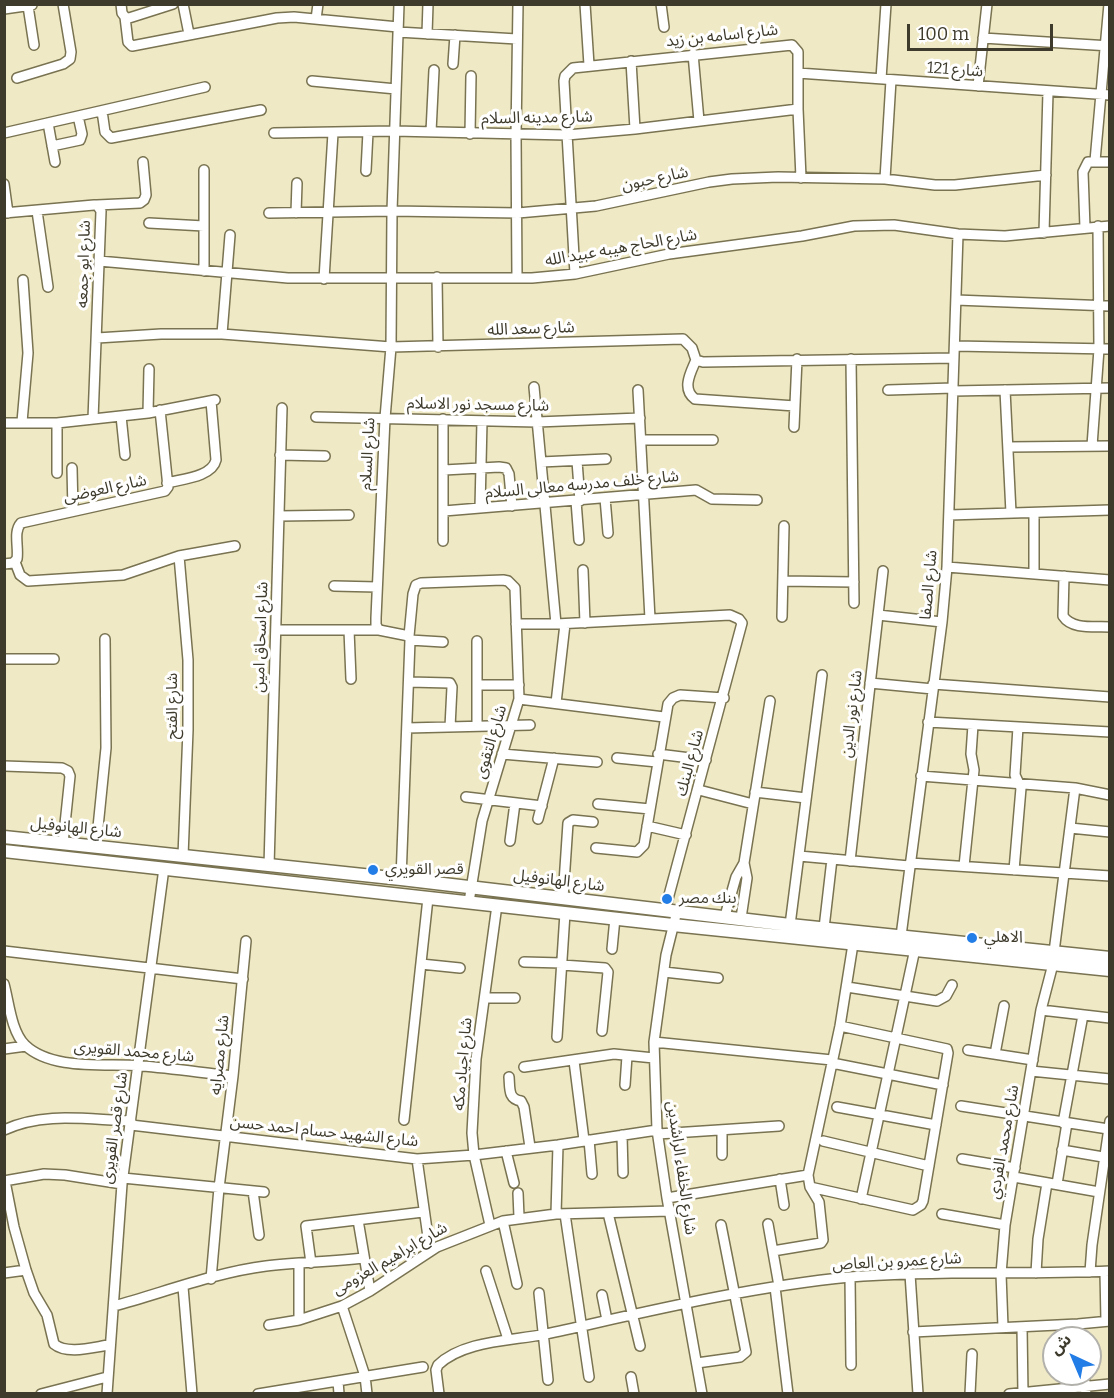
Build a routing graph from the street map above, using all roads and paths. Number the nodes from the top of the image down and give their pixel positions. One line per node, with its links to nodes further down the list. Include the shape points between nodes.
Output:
1 (63, 4): 34 (street, via 70,59)
2 (121, 4): 16 (street)
3 (173, 4): 16 (street, via 129,18)
4 (183, 4): 20 (street)
5 (318, 4): 17 (street)
6 (399, 4): 19 (street, شارع السلام)
7 (428, 4): 21 (street)
8 (518, 4): 24 (street)
9 (585, 4): 30 (street)
10 (662, 4): 18 (street)
11 (886, 4): 35 (street)
12 (987, 4): 23 (street)
13 (1109, 4): 26 (street)
14 (31, 5): 15 (street); 25 (street)
15 (4, 9)
16 (124, 16): 20 (street, via 132,46)
17 (316, 19): 19 (street); 20 (street, via 277,18)
18 (664, 27)
19 (398, 29): 21 (street); 40 (street, شارع السلام)
20 (189, 34)
21 (427, 34): 22 (street)
22 (454, 35): 24 (street); 29 (street)
23 (983, 38): 26 (street); 38 (street)
24 (517, 39): 57 (street)
25 (34, 45)
26 (1107, 46): 42 (street)
27 (693, 54): 28 (street, شارع اسامه بن زيد); 32 (street, شارع اسامه بن زيد, via 792,45 798,52); 47 (street)
28 (631, 61): 30 (street, شارع اسامه بن زيد); 49 (street)
29 (453, 64)
30 (589, 65): 58 (street, شارع اسامه بن زيد, via 567,71)
31 (434, 70): 52 (street)
32 (798, 73): 35 (street, شارع 121); 43 (street, شارع اسامه بن زيد)
33 (471, 76): 56 (street)
34 (17, 78)
35 (881, 79): 36 (street, شارع 121)
36 (891, 80): 38 (street, شارع 121); 68 (street)
37 (312, 81): 40 (street)
38 (978, 86): 41 (street, شارع 121)
39 (205, 87): 45 (street)
40 (396, 89): 50 (street, شارع السلام)
41 (1048, 92): 42 (street, شارع 121); 66 (street)
42 (1105, 95): 60 (street)
43 (798, 109): 47 (street, شارع مدينه السلام); 67 (street, شارع اسامه بن زيد)
44 (261, 110): 45 (street, via 111,138 105,132)
45 (102, 111): 46 (street)
46 (78, 116): 48 (street); 59 (street, via 80,140)
47 (699, 121): 49 (street, شارع مدينه السلام)
48 (48, 123): 53 (street); 59 (street)
49 (635, 129): 58 (street, شارع مدينه السلام)
50 (394, 131): 51 (street, شارع مدينه السلام); 52 (street, شارع مدينه السلام); 74 (street, شارع السلام)
51 (368, 132): 55 (street, شارع مدينه السلام); 65 (street)
52 (432, 132): 56 (street, شارع مدينه السلام)
53 (4, 133)
54 (274, 133): 55 (street, شارع مدينه السلام)
55 (333, 133): 78 (street)
56 (470, 134): 57 (street, شارع مدينه السلام)
57 (516, 135): 58 (street, شارع مدينه السلام); 79 (street)
58 (567, 135): 72 (street)
59 (52, 146): 61 (street)
60 (1095, 161): 63 (street); 84 (street, via 1088,162 1083,172)
61 (55, 162)
62 (143, 162): 71 (street, via 144,200)
63 (1110, 162)
64 (204, 170): 82 (street)
65 (366, 171)
66 (1046, 175): 68 (street, شارع حبون, via 955,185); 85 (street)
67 (801, 178): 68 (street, شارع حبون); 72 (street, شارع حبون, via 709,182)
68 (885, 179)
69 (297, 183): 77 (street)
70 (4, 184): 75 (street)
71 (97, 205): 73 (street, شارع ابو جمعه); 88 (street, شارع ابو جمعه, via 101,214)
72 (572, 209): 79 (street, شارع حبون); 91 (street)
73 (38, 211): 75 (street, شارع ابو جمعه); 97 (street)
74 (392, 212): 78 (street, شارع حبون); 79 (street, شارع حبون); 92 (street, شارع السلام)
75 (6, 213)
76 (269, 213): 77 (street, شارع حبون)
77 (296, 213): 78 (street, شارع حبون)
78 (328, 213): 95 (street)
79 (518, 213): 94 (street)
80 (148, 223): 82 (street)
81 (1110, 225): 83 (street, شارع الحاج هيبه عبيد الله)
82 (204, 226): 89 (street)
83 (1098, 226): 84 (street, شارع الحاج هيبه عبيد الله); 99 (street)
84 (1085, 228): 85 (street, شارع الحاج هيبه عبيد الله)
85 (1044, 233): 86 (street, شارع الحاج هيبه عبيد الله)
86 (958, 234): 91 (street, شارع الحاج هيبه عبيد الله, via 894,225 854,226 669,254); 98 (street, شارع الصفا)
87 (230, 235): 90 (street)
88 (99, 261): 89 (street, شارع الحاج هيبه عبيد الله); 101 (street, شارع ابو جمعه)
89 (204, 272): 90 (street, شارع الحاج هيبه عبيد الله)
90 (227, 274): 95 (street, شارع الحاج هيبه عبيد الله); 100 (street)
91 (575, 274): 94 (street, شارع الحاج هيبه عبيد الله)
92 (392, 277): 93 (street, شارع الحاج هيبه عبيد الله); 95 (street, شارع الحاج هيبه عبيد الله); 103 (street, شارع السلام)
93 (437, 278): 94 (street, شارع الحاج هيبه عبيد الله); 104 (street)
94 (517, 278)
95 (324, 279)
96 (23, 280): 132 (street, via 28,353)
97 (48, 287)
98 (956, 300): 99 (street); 102 (street, شارع الصفا)
99 (1105, 306): 105 (street)
100 (222, 334): 101 (street, شارع سعد الله); 103 (street, شارع سعد الله)
101 (97, 338): 125 (street, شارع ابو جمعه)
102 (955, 346): 105 (street); 107 (street, شارع الصفا)
103 (391, 347): 104 (street, شارع سعد الله); 126 (street, شارع السلام)
104 (438, 347): 110 (street, شارع سعد الله, via 683,339)
105 (1099, 349): 106 (street); 115 (street)
106 (1110, 349)
107 (954, 358): 109 (street); 114 (street, شارع الصفا)
108 (797, 359): 109 (street); 110 (street); 119 (street)
109 (851, 359): 181 (street)
110 (696, 360): 119 (street, via 688,389 695,399)
111 (149, 369): 122 (street)
112 (534, 387): 130 (street)
113 (1110, 388): 115 (street)
114 (953, 389): 117 (street); 118 (street); 164 (street, شارع الصفا)
115 (1097, 389): 118 (street); 137 (street)
116 (638, 390): 127 (street)
117 (888, 390)
118 (1005, 390): 139 (street)
119 (795, 406): 134 (street)
120 (282, 408): 141 (street, شارع اسحاق امين)
121 (160, 410): 122 (street); 150 (street, شارع العوضى); 150 (street, via 213,400 214,466 207,472)
122 (148, 412): 123 (street)
123 (121, 416): 125 (street); 140 (street)
124 (316, 417): 126 (street, شارع مسجد نور الاسلام)
125 (93, 418): 133 (street)
126 (385, 418): 128 (street, شارع مسجد نور الاسلام); 183 (street, شارع السلام)
127 (640, 418): 130 (street, شارع مسجد نور الاسلام); 135 (street)
128 (443, 419): 129 (street, شارع مسجد نور الاسلام); 148 (street)
129 (482, 421): 130 (street, شارع مسجد نور الاسلام); 147 (street)
130 (537, 422): 145 (street)
131 (4, 423): 132 (street)
132 (22, 423): 133 (street)
133 (57, 423): 149 (street)
134 (794, 427)
135 (641, 440): 136 (street); 151 (street)
136 (713, 440)
137 (1092, 446): 138 (street); 139 (street)
138 (1110, 446)
139 (1008, 447): 161 (street)
140 (125, 455)
141 (280, 456): 142 (street); 165 (street, شارع اسحاق امين)
142 (325, 456)
143 (606, 459): 144 (street)
144 (577, 460): 145 (street); 154 (street)
145 (541, 462): 155 (street)
146 (72, 468): 159 (street)
147 (481, 468): 148 (street); 156 (street, via 503,466 509,471); 157 (street)
148 (444, 470): 160 (street)
149 (57, 473)
150 (167, 483): 159 (street, شارع العوضى, via 165,491)
151 (643, 494): 152 (street, شارع خلف مدرسه معالى السلام); 153 (street, شارع خلف مدرسه معالى السلام, via 696,490 712,499); 187 (street)
152 (605, 498): 154 (street, شارع خلف مدرسه معالى السلام); 167 (street)
153 (757, 500)
154 (578, 501): 155 (street, شارع خلف مدرسه معالى السلام); 168 (street)
155 (545, 503): 156 (street, شارع خلف مدرسه معالى السلام); 191 (street)
156 (512, 506): 157 (street, شارع خلف مدرسه معالى السلام)
157 (480, 508): 160 (street, شارع خلف مدرسه معالى السلام)
158 (1110, 510): 162 (street)
159 (73, 511): 172 (street, شارع العوضى, via 21,523)
160 (444, 511): 169 (street)
161 (1011, 513): 162 (street); 164 (street)
162 (1034, 513): 177 (street)
163 (349, 515): 165 (street)
164 (949, 515): 174 (street, شارع الصفا)
165 (279, 516): 193 (street, شارع اسحاق امين)
166 (784, 526): 180 (street)
167 (608, 533)
168 (579, 540)
169 (443, 541)
170 (235, 546): 171 (street)
171 (179, 556): 172 (street, via 123,575 28,581 20,575); 258 (street, شارع الفتح, via 188,660)
172 (15, 562): 173 (street)
173 (4, 564)
174 (947, 567): 177 (street); 188 (street, شارع الصفا)
175 (583, 570): 189 (street)
176 (883, 571): 185 (street, شارع نور الدين)
177 (1034, 574): 178 (street)
178 (1064, 576): 179 (street); 192 (street, via 1066,620 1073,625)
179 (1110, 580)
180 (783, 581): 181 (street); 186 (street)
181 (854, 582): 184 (street)
182 (334, 586): 183 (street)
183 (377, 587): 195 (street, شارع السلام)
184 (854, 603)
185 (878, 615): 188 (street); 205 (street, شارع نور الدين)
186 (782, 617)
187 (650, 619): 189 (street); 210 (street, شارع البنك, via 730,615 739,619 742,623)
188 (942, 622): 208 (street, شارع الصفا)
189 (585, 623): 191 (street)
190 (516, 624): 191 (street); 196 (street, شارع التقوى, via 515,588 508,581 421,583 413,594); 207 (street, شارع التقوى)
191 (560, 624): 213 (street)
192 (1110, 627)
193 (276, 630): 194 (street); 264 (street, شارع اسحاق امين)
194 (349, 630): 195 (street); 203 (street)
195 (379, 630): 196 (street)
196 (410, 638): 199 (street); 204 (street)
197 (105, 639): 255 (street, via 106,748)
198 (477, 641): 206 (street)
199 (443, 642)
200 (4, 658): 201 (street)
201 (54, 658)
202 (822, 675): 239 (street)
203 (351, 679)
204 (409, 682): 220 (street, via 450,683); 221 (street)
205 (870, 683): 208 (street); 261 (street, شارع نور الدين)
206 (477, 685): 207 (street); 218 (street)
207 (519, 685): 211 (street, شارع التقوى)
208 (933, 687): 209 (street); 215 (street, شارع الصفا)
209 (1110, 697)
210 (724, 698): 214 (street, via 680,695 668,704); 228 (street, شارع البنك)
211 (519, 699): 213 (street); 219 (street, شارع التقوى)
212 (770, 701): 236 (street)
213 (556, 703): 214 (street)
214 (664, 717): 227 (street)
215 (928, 722): 217 (street); 231 (street, شارع الصفا)
216 (530, 725): 219 (street)
217 (973, 725): 222 (street); 232 (street)
218 (477, 726): 219 (street); 220 (street)
219 (511, 726): 224 (street, شارع التقوى)
220 (450, 727): 221 (street)
221 (407, 728): 270 (street)
222 (1018, 728): 223 (street); 233 (street, via 1015,777)
223 (1109, 729)
224 (502, 754): 225 (street); 240 (street, شارع التقوى)
225 (554, 758): 229 (street); 244 (street)
226 (617, 758): 227 (street)
227 (658, 758): 228 (street); 245 (street)
228 (706, 760): 235 (street, شارع البنك)
229 (597, 762)
230 (4, 766): 254 (street, via 68,771)
231 (921, 776): 232 (street); 263 (street, شارع الصفا)
232 (973, 779): 233 (street); 265 (street)
233 (1019, 783): 234 (street); 267 (street)
234 (1075, 788): 237 (street); 249 (street, شارع محمد الفردي)
235 (699, 790): 243 (street); 251 (street, شارع البنك)
236 (755, 792): 239 (street); 243 (street)
237 (1110, 795)
238 (466, 797): 240 (street)
239 (806, 798): 259 (street)
240 (489, 800): 241 (street); 271 (street, شارع التقوى)
241 (515, 803): 244 (street); 253 (street)
242 (598, 804): 245 (street)
243 (753, 804): 262 (street)
244 (542, 806): 246 (street)
245 (650, 809): 248 (street)
246 (538, 819)
247 (592, 822): 273 (street, via 568,823)
248 (647, 826): 251 (street); 256 (street, via 644,844 637,852)
249 (1070, 828): 250 (street); 268 (street, شارع محمد الفردي)
250 (1110, 832)
251 (686, 835): 276 (street, شارع البنك)
252 (4, 837): 254 (street, شارع الهانوفيل)
253 (510, 841)
254 (63, 843): 255 (street, شارع الهانوفيل)
255 (96, 847): 258 (street, شارع الهانوفيل)
256 (596, 848)
257 (4, 851): 266 (street, شارع الهانوفيل)
258 (183, 856): 264 (street, شارع الهانوفيل)
259 (799, 856): 260 (street); 282 (street)
260 (832, 859): 261 (street); 283 (street)
261 (850, 861): 263 (street)
262 (744, 863): 278 (street); 280 (street, via 747,878)
263 (910, 864): 265 (street); 284 (street, شارع الصفا)
264 (269, 866): 270 (street, شارع الهانوفيل)
265 (964, 866): 267 (street)
266 (164, 868): 272 (street, شارع الهانوفيل); 295 (street, شارع قصر القويرى)
267 (1014, 870): 268 (street)
268 (1064, 873): 269 (street); 290 (street, شارع محمد الفردي)
269 (1110, 876)
270 (401, 879): 271 (street, شارع الهانوفيل)
271 (471, 887): 273 (street, شارع الهانوفيل); 274 (street, شارع التقوى)
272 (428, 898): 274 (street, شارع الهانوفيل); 293 (street)
273 (563, 898): 276 (street, شارع الهانوفيل)
274 (469, 902): 275 (street, شارع الهانوفيل)
275 (497, 905): 277 (street, شارع الهانوفيل); 305 (street, شارع اجياد مكه)
276 (671, 910): 278 (street, شارع الهانوفيل); 281 (street, شارع الخلفاء الراشدين)
277 (565, 913): 279 (street, شارع الهانوفيل); 294 (street)
278 (725, 916): 280 (street, شارع الهانوفيل)
279 (615, 918): 281 (street, شارع الهانوفيل); 288 (street)
280 (741, 918): 282 (street, شارع الهانوفيل)
281 (673, 925): 286 (street, شارع الهانوفيل); 298 (street, شارع الخلفاء الراشدين)
282 (790, 925): 283 (street, شارع الهانوفيل)
283 (824, 928): 284 (street, شارع الهانوفيل)
284 (901, 936): 290 (street, شارع الهانوفيل)
285 (246, 941): 300 (street, شارع مصرايه)
286 (853, 944): 287 (street, شارع الهانوفيل); 303 (street)
287 (915, 949): 290 (street, شارع الهانوفيل); 304 (street)
288 (612, 950)
289 (4, 951): 295 (street)
290 (1054, 958): 291 (street, شارع الهانوفيل); 297 (street, شارع الهانوفيل); 308 (street, شارع محمد الفردي)
291 (1110, 958)
292 (525, 962): 294 (street)
293 (421, 964): 296 (street); 339 (street)
294 (562, 964): 312 (street, via 605,968 608,972); 313 (street)
295 (152, 968): 300 (street); 325 (street, شارع قصر القويرى)
296 (460, 968)
297 (1110, 970)
298 (664, 972): 299 (street); 315 (street, شارع الخلفاء الراشدين)
299 (718, 978)
300 (243, 979): 330 (street, شارع مصرايه)
301 (952, 985): 304 (street, via 946,996 937,1001)
302 (5, 986): 316 (street, via 15,1029)
303 (847, 987): 304 (street); 311 (street)
304 (905, 996): 314 (street)
305 (485, 998): 306 (street); 357 (street, شارع اجياد مكه, via 476,1059)
306 (515, 998)
307 (1004, 1006): 319 (street)
308 (1041, 1010): 309 (street); 322 (street, شارع محمد الفردي)
309 (1083, 1015): 310 (street); 329 (street)
310 (1110, 1018)
311 (840, 1026): 314 (street); 324 (street)
312 (602, 1031)
313 (557, 1037)
314 (896, 1037): 328 (street); 334 (street, via 947,1049)
315 (654, 1042): 321 (street, شارع الخلفاء الراشدين); 324 (street)
316 (26, 1046): 317 (street); 325 (street, شارع محمد القويرى, via 56,1060)
317 (4, 1049)
318 (968, 1050): 319 (street)
319 (995, 1054): 322 (street)
320 (627, 1056): 321 (street); 323 (street, via 614,1054); 333 (street)
321 (654, 1058): 347 (street, شارع الخلفاء الراشدين)
322 (1033, 1060): 327 (street, شارع محمد الفردي)
323 (574, 1061): 326 (street); 350 (street)
324 (832, 1061): 328 (street); 366 (street)
325 (139, 1066): 330 (street, شارع محمد القويرى); 340 (street, شارع قصر القويرى)
326 (524, 1067)
327 (1031, 1071): 329 (street); 338 (street, شارع محمد الفردي)
328 (889, 1074): 334 (street); 337 (street)
329 (1072, 1075): 332 (street); 341 (street)
330 (233, 1076): 349 (street, شارع مصرايه)
331 (509, 1077): 353 (street, via 512,1097 524,1107)
332 (1110, 1079)
333 (625, 1085)
334 (943, 1085): 343 (street)
335 (961, 1106): 338 (street)
336 (837, 1107): 337 (street)
337 (881, 1115): 343 (street); 356 (street)
338 (1023, 1116): 341 (street); 363 (street, شارع محمد الفردي)
339 (404, 1120)
340 (131, 1123): 345 (street, شارع الشهيد حسام احمد حسن, via 55,1118); 349 (street, شارع الشهيد حسام احمد حسن); 369 (street, شارع قصر القويرى)
341 (1065, 1123): 342 (street); 354 (street)
342 (1109, 1124): 359 (street)
343 (936, 1125): 362 (street)
344 (779, 1126): 346 (street, شارع الشهيد حسام احمد حسن)
345 (4, 1130)
346 (722, 1130): 347 (street, شارع الشهيد حسام احمد حسن); 358 (street)
347 (658, 1132): 348 (street, شارع الشهيد حسام احمد حسن); 376 (street, شارع الخلفاء الراشدين)
348 (622, 1135): 350 (street, شارع الشهيد حسام احمد حسن); 364 (street)
349 (226, 1137): 360 (street, شارع الشهيد حسام احمد حسن); 372 (street, شارع مصرايه)
350 (587, 1140): 352 (street, شارع الشهيد حسام احمد حسن); 365 (street)
351 (823, 1141): 356 (street)
352 (558, 1145): 353 (street, شارع الشهيد حسام احمد حسن); 383 (street)
353 (530, 1148): 355 (street, شارع الشهيد حسام احمد حسن)
354 (1062, 1150): 359 (street); 370 (street)
355 (506, 1151): 357 (street, شارع الشهيد حسام احمد حسن); 385 (street)
356 (872, 1153): 362 (street); 377 (street)
357 (474, 1155): 360 (street, شارع الشهيد حسام احمد حسن); 389 (street, شارع اجياد مكه)
358 (723, 1155)
359 (1106, 1155): 375 (street)
360 (417, 1159): 381 (street)
361 (963, 1159): 363 (street)
362 (929, 1166): 377 (street, via 918,1209)
363 (1015, 1172): 370 (street); 391 (street, شارع محمد الفردي)
364 (623, 1173)
365 (592, 1174)
366 (808, 1175): 367 (street); 371 (street)
367 (780, 1179): 376 (street); 379 (street)
368 (5, 1181): 369 (street, via 44,1174); 398 (street)
369 (122, 1181): 372 (street); 416 (street, شارع قصر القويرى)
370 (1052, 1183): 375 (street); 403 (street, via 1038,1239)
371 (810, 1187): 377 (street); 394 (street, via 819,1202 822,1242)
372 (219, 1188): 373 (street); 407 (street, شارع مصرايه)
373 (253, 1191): 374 (street); 392 (street)
374 (264, 1192)
375 (1099, 1195): 378 (street); 401 (street)
376 (667, 1198): 380 (street, شارع الخلفاء الراشدين)
377 (861, 1198)
378 (1110, 1200)
379 (784, 1205)
380 (670, 1210): 382 (street, شارع ابراهيم العزومى); 415 (street, شارع الخلفاء الراشدين)
381 (423, 1212): 386 (street); 393 (street)
382 (608, 1213): 383 (street, شارع ابراهيم العزومى); 418 (street)
383 (560, 1214): 385 (street, شارع ابراهيم العزومى); 423 (street)
384 (942, 1214): 391 (street)
385 (519, 1217): 387 (street, شارع ابراهيم العزومى)
386 (358, 1220): 395 (street); 396 (street, via 306,1226)
387 (502, 1221): 389 (street, شارع ابراهيم العزومى); 408 (street)
388 (768, 1224): 394 (street)
389 (490, 1225): 393 (street, شارع ابراهيم العزومى)
390 (721, 1225): 413 (street)
391 (1005, 1225): 405 (street, شارع محمد الفردي)
392 (259, 1235)
393 (430, 1251): 411 (street, شارع ابراهيم العزومى)
394 (773, 1251): 410 (street)
395 (363, 1257): 396 (street); 411 (street)
396 (311, 1263): 397 (street)
397 (299, 1264): 407 (street, via 266,1266); 419 (street)
398 (26, 1270): 402 (street); 429 (street, via 58,1347)
399 (486, 1271): 428 (street)
400 (1107, 1271): 401 (street, شارع عمرو بن العاص); 421 (street)
401 (1090, 1272): 403 (street, شارع عمرو بن العاص)
402 (4, 1273)
403 (1036, 1273): 405 (street, شارع عمرو بن العاص)
404 (910, 1274): 405 (street, شارع عمرو بن العاص); 406 (street, شارع عمرو بن العاص); 426 (street)
405 (1001, 1274): 424 (street, شارع محمد الفردي)
406 (850, 1277): 410 (street, شارع عمرو بن العاص); 433 (street)
407 (211, 1279): 409 (street)
408 (517, 1284)
409 (183, 1287): 416 (street); 447 (street)
410 (777, 1287): 413 (street, شارع عمرو بن العاص); 454 (street)
411 (370, 1291): 417 (street, شارع ابراهيم العزومى)
412 (539, 1293): 427 (street)
413 (735, 1294): 415 (street, شارع عمرو بن العاص); 432 (street, via 746,1352 740,1357)
414 (602, 1295): 420 (street)
415 (687, 1303): 418 (street, شارع عمرو بن العاص); 432 (street, شارع الخلفاء الراشدين)
416 (114, 1306): 429 (street, شارع قصر القويرى)
417 (342, 1306): 419 (street, شارع ابراهيم العزومى); 435 (street)
418 (632, 1314): 420 (street, شارع عمرو بن العاص); 430 (street)
419 (299, 1320): 422 (street, شارع ابراهيم العزومى)
420 (607, 1320): 423 (street, شارع عمرو بن العاص)
421 (1108, 1321): 425 (street)
422 (269, 1325)
423 (581, 1325): 427 (street, شارع عمرو بن العاص); 437 (street)
424 (1003, 1327): 425 (street); 426 (street)
425 (1022, 1327): 444 (street)
426 (913, 1332): 455 (street)
427 (543, 1334): 428 (street, شارع عمرو بن العاص); 440 (street)
428 (508, 1339): 451 (street, شارع عمرو بن العاص, via 482,1344 442,1361 436,1370)
429 (109, 1346): 436 (street, شارع قصر القويرى)
430 (640, 1346)
431 (972, 1354): 456 (street)
432 (697, 1363): 453 (street, شارع الخلفاء الراشدين)
433 (851, 1365)
434 (423, 1367): 435 (street)
435 (365, 1376): 439 (street); 450 (street)
436 (107, 1377): 445 (street); 446 (street, شارع قصر القويرى)
437 (590, 1377)
438 (631, 1377): 452 (street)
439 (338, 1380): 448 (street); 449 (street)
440 (548, 1380)
441 (1110, 1384): 442 (street)
442 (1085, 1390): 443 (street)
443 (1062, 1391): 444 (street)
444 (1023, 1393): 457 (street)
445 (41, 1394)
446 (107, 1394)
447 (192, 1394)
448 (258, 1394)
449 (339, 1394)
450 (367, 1394)
451 (439, 1394)
452 (634, 1394)
453 (702, 1394)
454 (788, 1394)
455 (918, 1394)
456 (970, 1394)
457 (1009, 1394)

